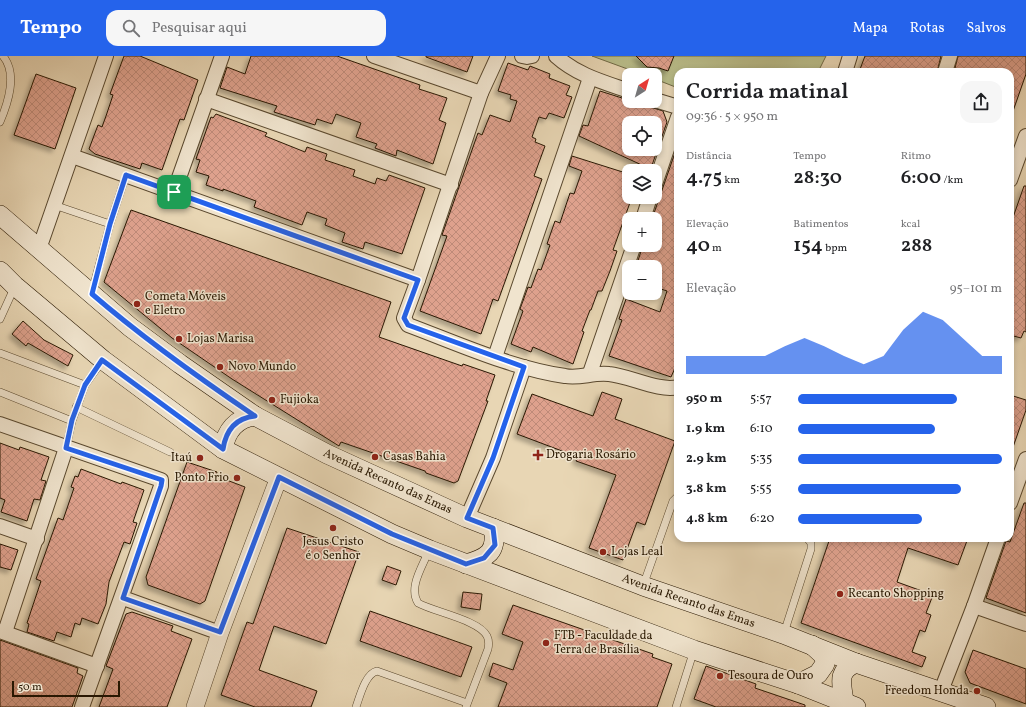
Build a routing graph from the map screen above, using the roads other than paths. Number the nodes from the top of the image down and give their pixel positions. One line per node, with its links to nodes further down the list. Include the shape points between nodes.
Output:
1 (3, 56): 19 (lane, via 8,62 12,76 6,110)
2 (106, 56): 22 (street)
3 (222, 56): 16 (street)
4 (374, 56): 15 (street)
5 (498, 56): 15 (street)
6 (522, 56): 7 (street)
7 (532, 56)
8 (556, 56): 13 (street, via 567,66)
9 (850, 56): 11 (street)
10 (950, 56): 12 (street)
11 (846, 68)
12 (946, 68)
13 (590, 78): 14 (street); 39 (street)
14 (622, 89)
15 (481, 93): 26 (street)
16 (206, 99): 26 (street); 27 (street)
17 (662, 102): 18 (street)
18 (674, 106)
19 (0, 122)
20 (674, 129): 23 (street)
21 (1026, 136): 24 (street)
22 (72, 156): 25 (street); 28 (street)
23 (662, 164)
24 (1014, 169)
25 (126, 175): 27 (street); 30 (lane)
26 (451, 185): 34 (street)
27 (174, 192): 34 (street)
28 (54, 205): 30 (lane); 31 (street)
29 (0, 215): 31 (main road, Avenida Recanto das Emas)
30 (110, 224): 36 (lane)
31 (39, 249): 36 (main road, Avenida Recanto das Emas)
32 (632, 252): 42 (street)
33 (0, 271): 35 (main road)
34 (418, 280): 39 (street, via 404,318 408,325)
35 (15, 286): 37 (lane); 40 (main road)
36 (92, 294): 47 (main road, Avenida Recanto das Emas, via 180,364)
37 (0, 319)
38 (0, 353): 43 (lane)
39 (495, 357): 41 (street)
40 (102, 360): 43 (lane); 51 (main road)
41 (524, 367): 42 (street, via 578,378); 57 (street, via 493,458)
42 (590, 373): 44 (street, via 609,374)
43 (85, 385): 46 (lane)
44 (674, 388)
45 (0, 392): 48 (lane)
46 (76, 407): 48 (lane); 52 (lane)
47 (255, 416): 51 (main road, via 246,417 233,426 228,432); 57 (main road, Avenida Recanto das Emas, via 327,454)
48 (72, 420): 50 (lane)
49 (0, 424): 50 (street)
50 (66, 448): 60 (street); 66 (street, via 162,480)
51 (223, 449): 54 (main road)
52 (170, 452)
53 (1026, 459): 55 (street)
54 (279, 477): 63 (main road, via 392,534); 70 (street)
55 (1014, 489)
56 (674, 500): 65 (lane)
57 (467, 518): 59 (main road, Avenida Recanto das Emas)
58 (0, 526): 60 (street)
59 (493, 528): 64 (main road, via 495,545 491,551 484,558); 65 (main road, Avenida Recanto das Emas)
60 (37, 538): 69 (street)
61 (811, 542): 71 (lane, via 812,549)
62 (997, 542): 67 (street)
63 (430, 550): 64 (main road); 78 (lane, via 417,579 414,598 425,607 476,626 487,635 489,641)
64 (466, 564): 73 (main road)
65 (643, 586): 71 (main road, Avenida Recanto das Emas)
66 (123, 598): 70 (street); 75 (street)
67 (974, 606): 68 (street); 77 (street)
68 (1026, 624)
69 (2, 631): 75 (street)
70 (220, 632): 80 (street)
71 (783, 634): 72 (main road, Avenida Recanto das Emas)
72 (812, 645): 74 (main road, Avenida Recanto das Emas); 76 (main road, via 824,656 825,664 818,674)
73 (694, 650): 76 (main road); 83 (lane)
74 (856, 663): 77 (main road, Avenida Recanto das Emas); 79 (main road, via 847,666 841,682)
75 (97, 666): 81 (street)
76 (798, 684): 79 (main road)
77 (941, 691): 84 (main road, Avenida Recanto das Emas)
78 (466, 705): 82 (lane, via 377,671 370,674)
79 (850, 705)
80 (197, 706)
81 (82, 707)
82 (356, 707)
83 (676, 707)
84 (986, 707)

